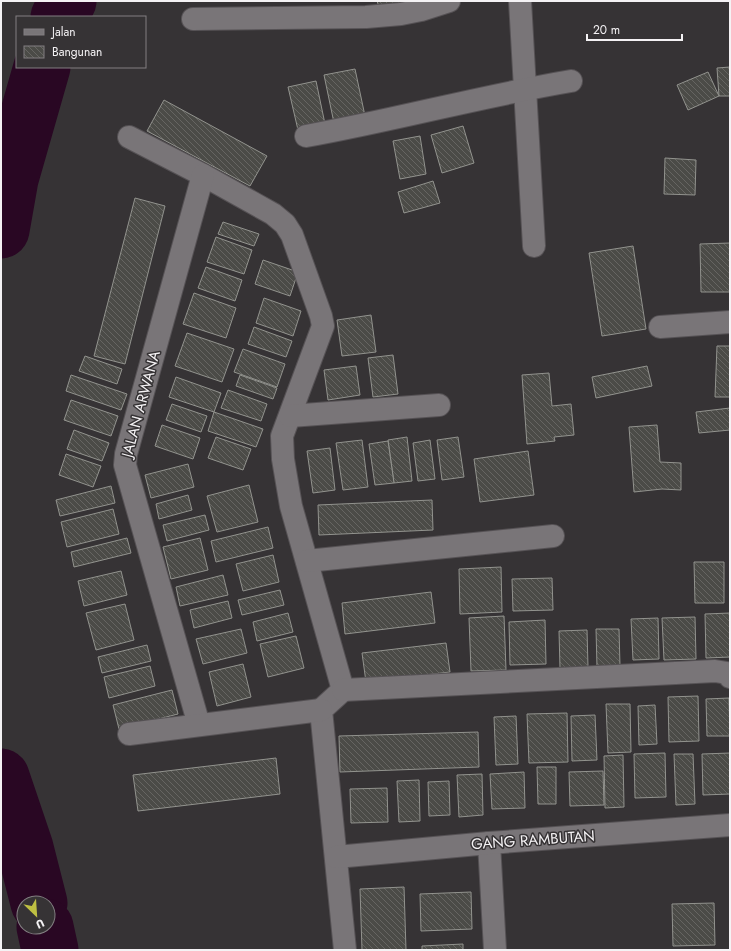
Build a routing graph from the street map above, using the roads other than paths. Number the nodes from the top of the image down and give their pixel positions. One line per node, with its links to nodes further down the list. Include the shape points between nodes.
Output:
1 (449, 1): 3 (street, via 401,14 366,17)
2 (520, 1): 5 (street)
3 (193, 19)
4 (571, 81): 5 (street)
5 (525, 89): 6 (street, via 363,126); 9 (street)
6 (306, 136)
7 (129, 137): 8 (street)
8 (203, 175): 13 (street, via 273,214 285,224 292,236 318,308 323,326); 19 (street, JALAN ARWANA, via 125,465)
9 (534, 246)
10 (730, 322): 11 (street)
11 (660, 327)
12 (439, 405): 13 (street)
13 (290, 416): 15 (street, via 282,436 283,459 291,506)
14 (553, 536): 15 (street)
15 (307, 561): 17 (street)
16 (730, 677): 17 (street, via 727,673 715,671)
17 (343, 690): 18 (street)
18 (321, 710): 19 (street); 23 (street)
19 (200, 725): 20 (street)
20 (129, 734)
21 (730, 825): 22 (street, GANG RAMBUTAN)
22 (489, 843): 23 (street, GANG RAMBUTAN); 25 (street)
23 (336, 857): 24 (street)
24 (345, 950)
25 (495, 950)

